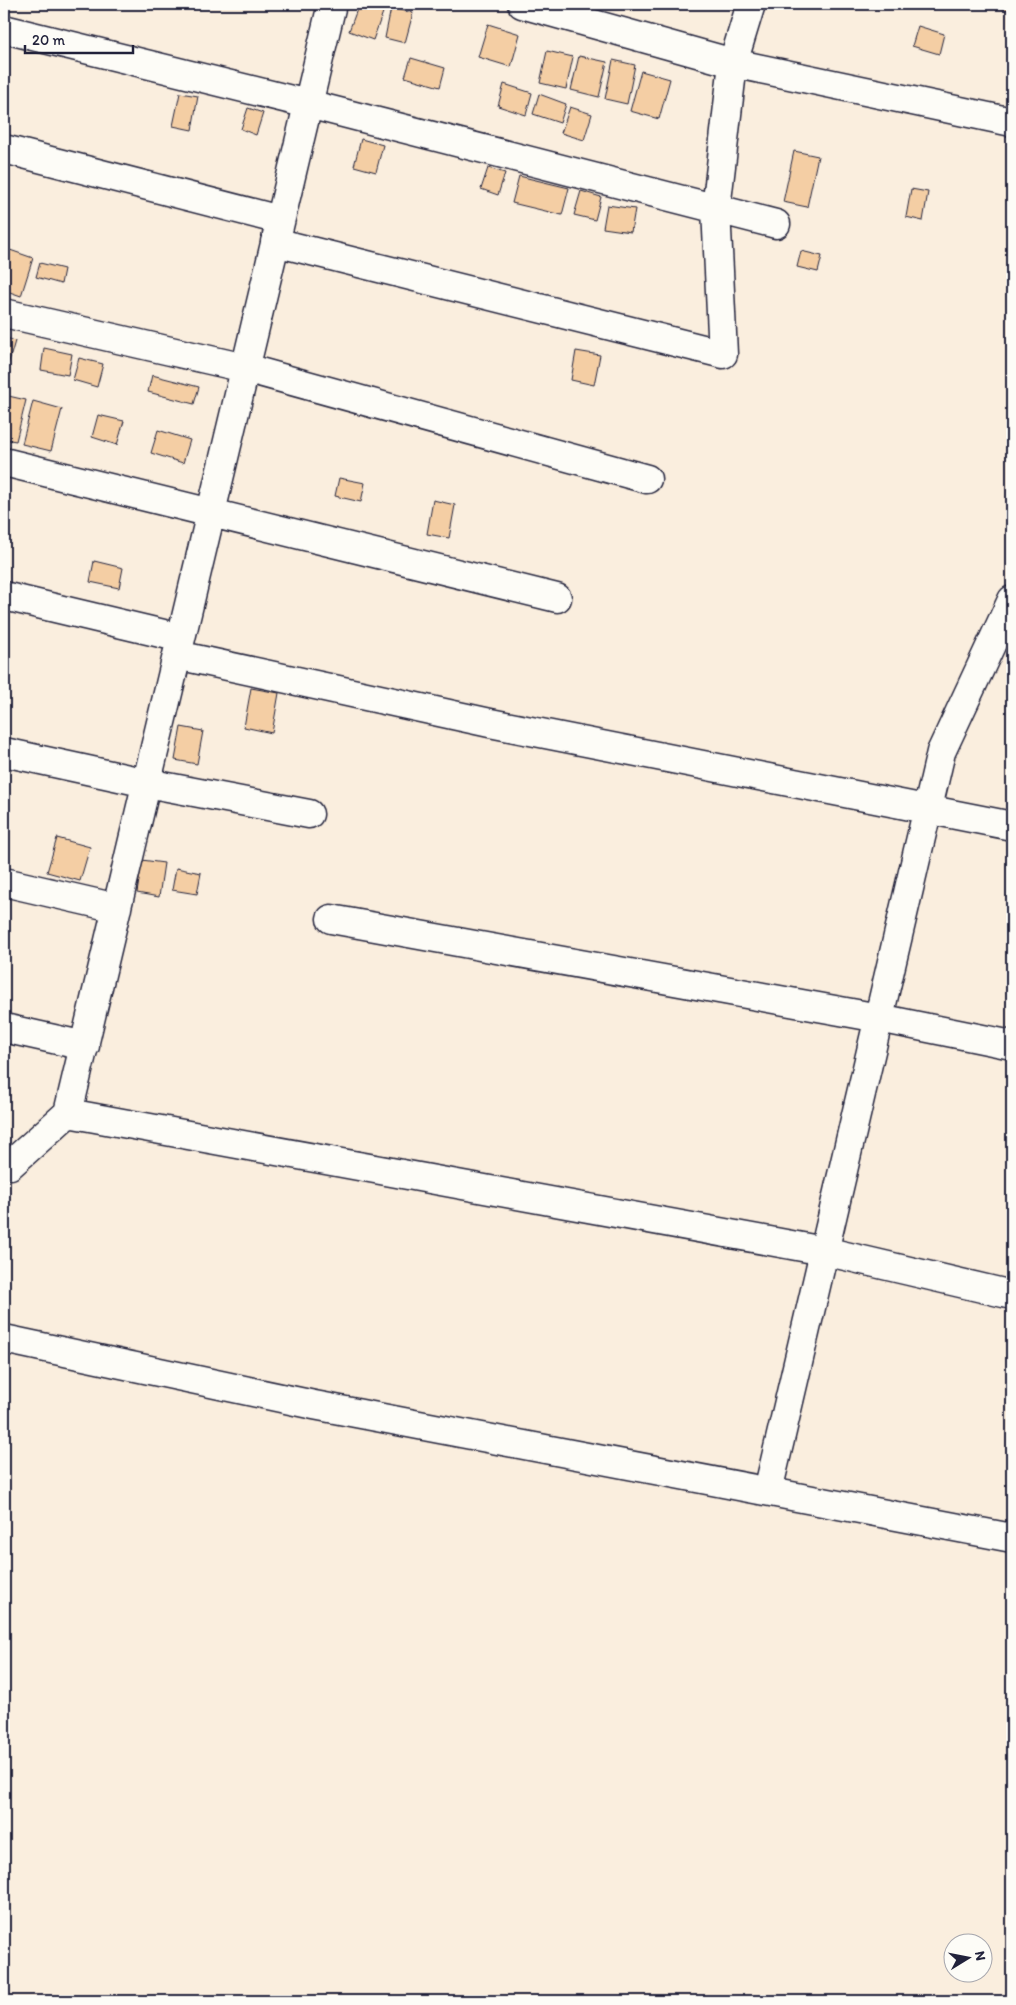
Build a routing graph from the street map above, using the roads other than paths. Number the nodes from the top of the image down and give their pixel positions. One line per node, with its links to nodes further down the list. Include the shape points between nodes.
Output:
1 (332, 4): 6 (street)
2 (522, 4): 5 (street)
3 (751, 4): 5 (street)
4 (4, 29): 6 (street)
5 (733, 63): 7 (street); 9 (street)
6 (308, 104): 9 (street); 11 (street)
7 (1012, 122)
8 (4, 148): 11 (street)
9 (716, 209): 10 (street); 11 (street, via 724,354)
10 (776, 224)
11 (278, 231): 13 (street)
12 (4, 312): 13 (street)
13 (245, 368): 15 (street); 16 (street)
14 (4, 462): 16 (street)
15 (647, 479)
16 (211, 512): 18 (street); 20 (street)
17 (4, 596): 20 (street)
18 (557, 598)
19 (1012, 600): 23 (street, via 941,752)
20 (179, 647): 22 (street); 23 (street, via 490,723)
21 (4, 752): 22 (street)
22 (146, 783): 24 (street); 27 (street)
23 (928, 810): 25 (street); 29 (street)
24 (309, 814)
25 (1012, 826)
26 (4, 882): 27 (street)
27 (117, 908): 32 (street)
28 (331, 919): 29 (street)
29 (879, 1018): 31 (street); 35 (street)
30 (4, 1028): 32 (street)
31 (1012, 1045)
32 (85, 1046): 33 (street)
33 (68, 1113): 34 (street, via 10,1165); 35 (street)
34 (4, 1164)
35 (824, 1251): 36 (street); 38 (street)
36 (1012, 1295)
37 (4, 1339): 38 (street, via 314,1404)
38 (768, 1491): 39 (street)
39 (1012, 1538)

